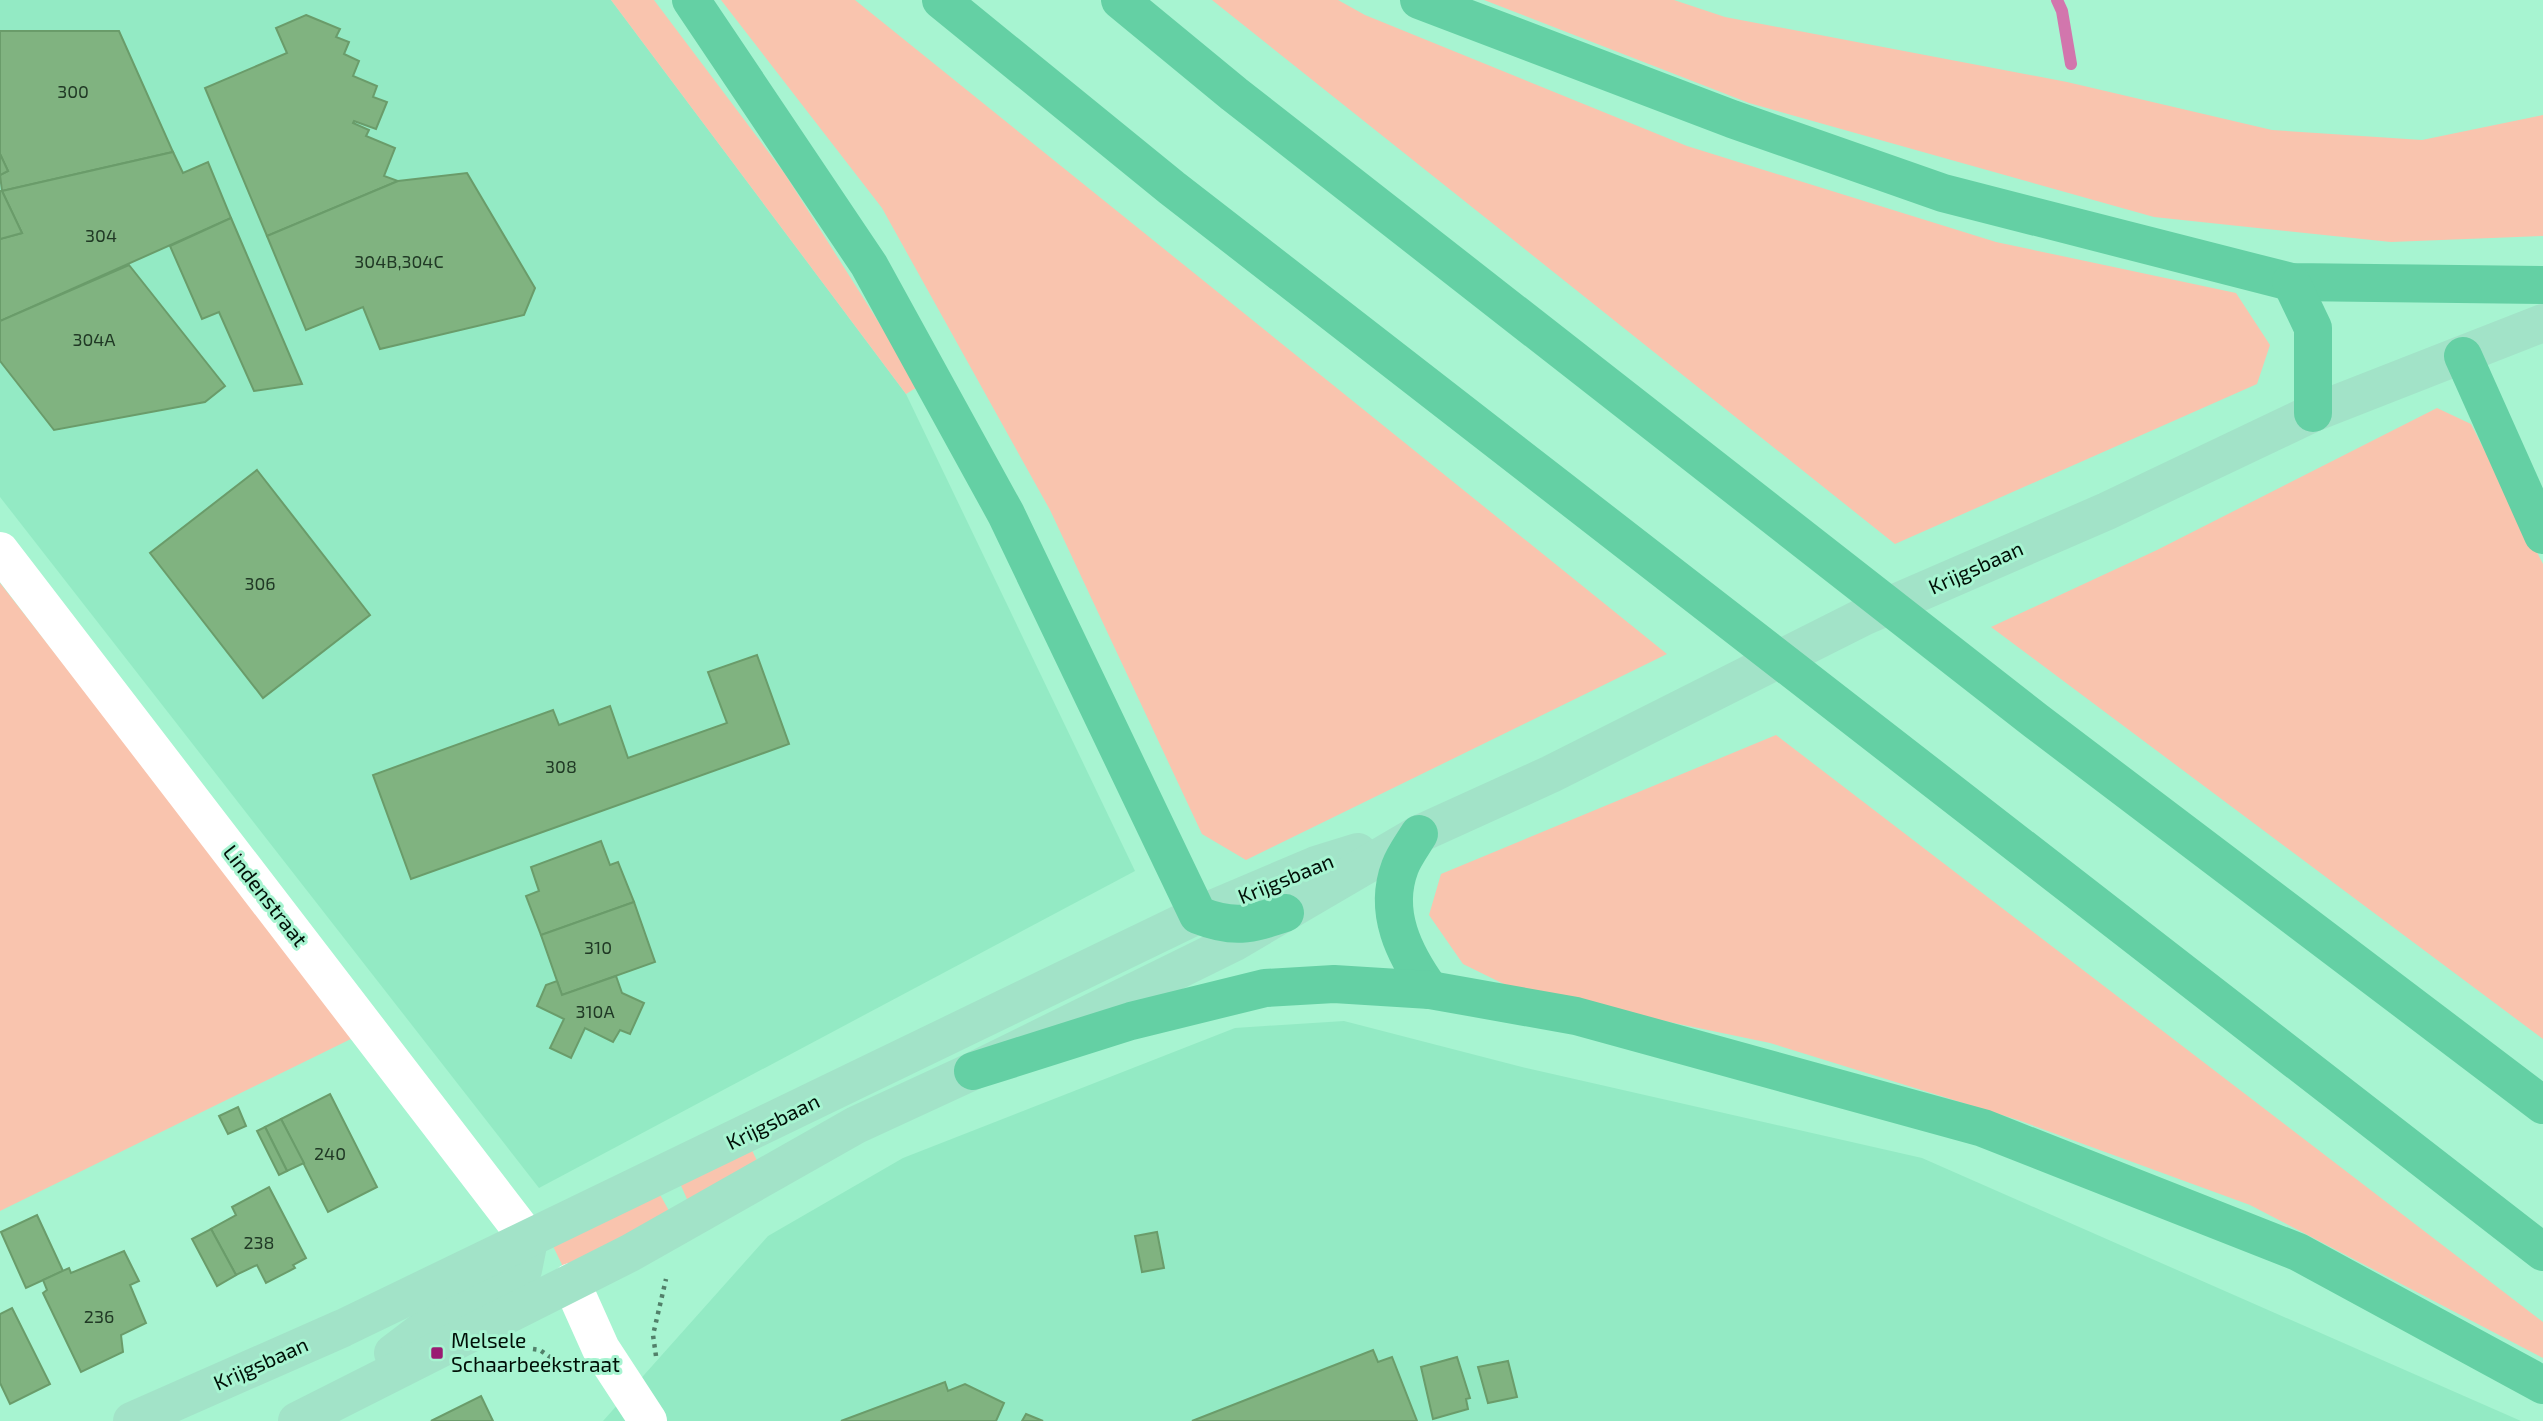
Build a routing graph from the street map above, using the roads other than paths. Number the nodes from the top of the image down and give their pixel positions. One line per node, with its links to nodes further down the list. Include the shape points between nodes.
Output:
1 (691, 0): 14 (highway, via 876,277 1006,514)
2 (941, 0): 19 (highway, via 1172,188)
3 (1120, 0): 17 (highway, via 2036,721)
4 (1419, 0): 5 (highway, via 1943,193)
5 (2291, 282): 6 (highway); 9 (highway, via 2313,328)
6 (2543, 285)
7 (2543, 323): 8 (main road, Krijgsbaan)
8 (2463, 356): 9 (main road, Krijgsbaan); 10 (highway)
9 (2314, 413): 12 (main road, Krijgsbaan, via 2107,511 1865,616 1551,774)
10 (2543, 535)
11 (0, 551): 18 (street, Lindenstraat)
12 (1419, 834): 13 (main road, Krijgsbaan); 14 (main road, Krijgsbaan, via 1316,865); 15 (highway, via 1400,868 1394,904 1398,936)
13 (1285, 913): 14 (highway, via 1249,925 1224,925); 16 (main road, Krijgsbaan)
14 (1198, 915): 18 (main road, Krijgsbaan)
15 (1430, 990): 16 (highway, via 1334,984 1265,988 1131,1021); 21 (highway, via 1576,1016 1983,1128 2298,1252)
16 (973, 1072): 20 (main road, Krijgsbaan, via 856,1125)
17 (2543, 1105)
18 (529, 1240): 22 (main road, via 523,1270 515,1280 439,1318); 23 (main road, Krijgsbaan)
19 (2543, 1252)
20 (571, 1282): 22 (main road, Krijgsbaan); 24 (street, via 601,1349)
21 (2543, 1384)
22 (307, 1416)
23 (132, 1421)
24 (648, 1421)

